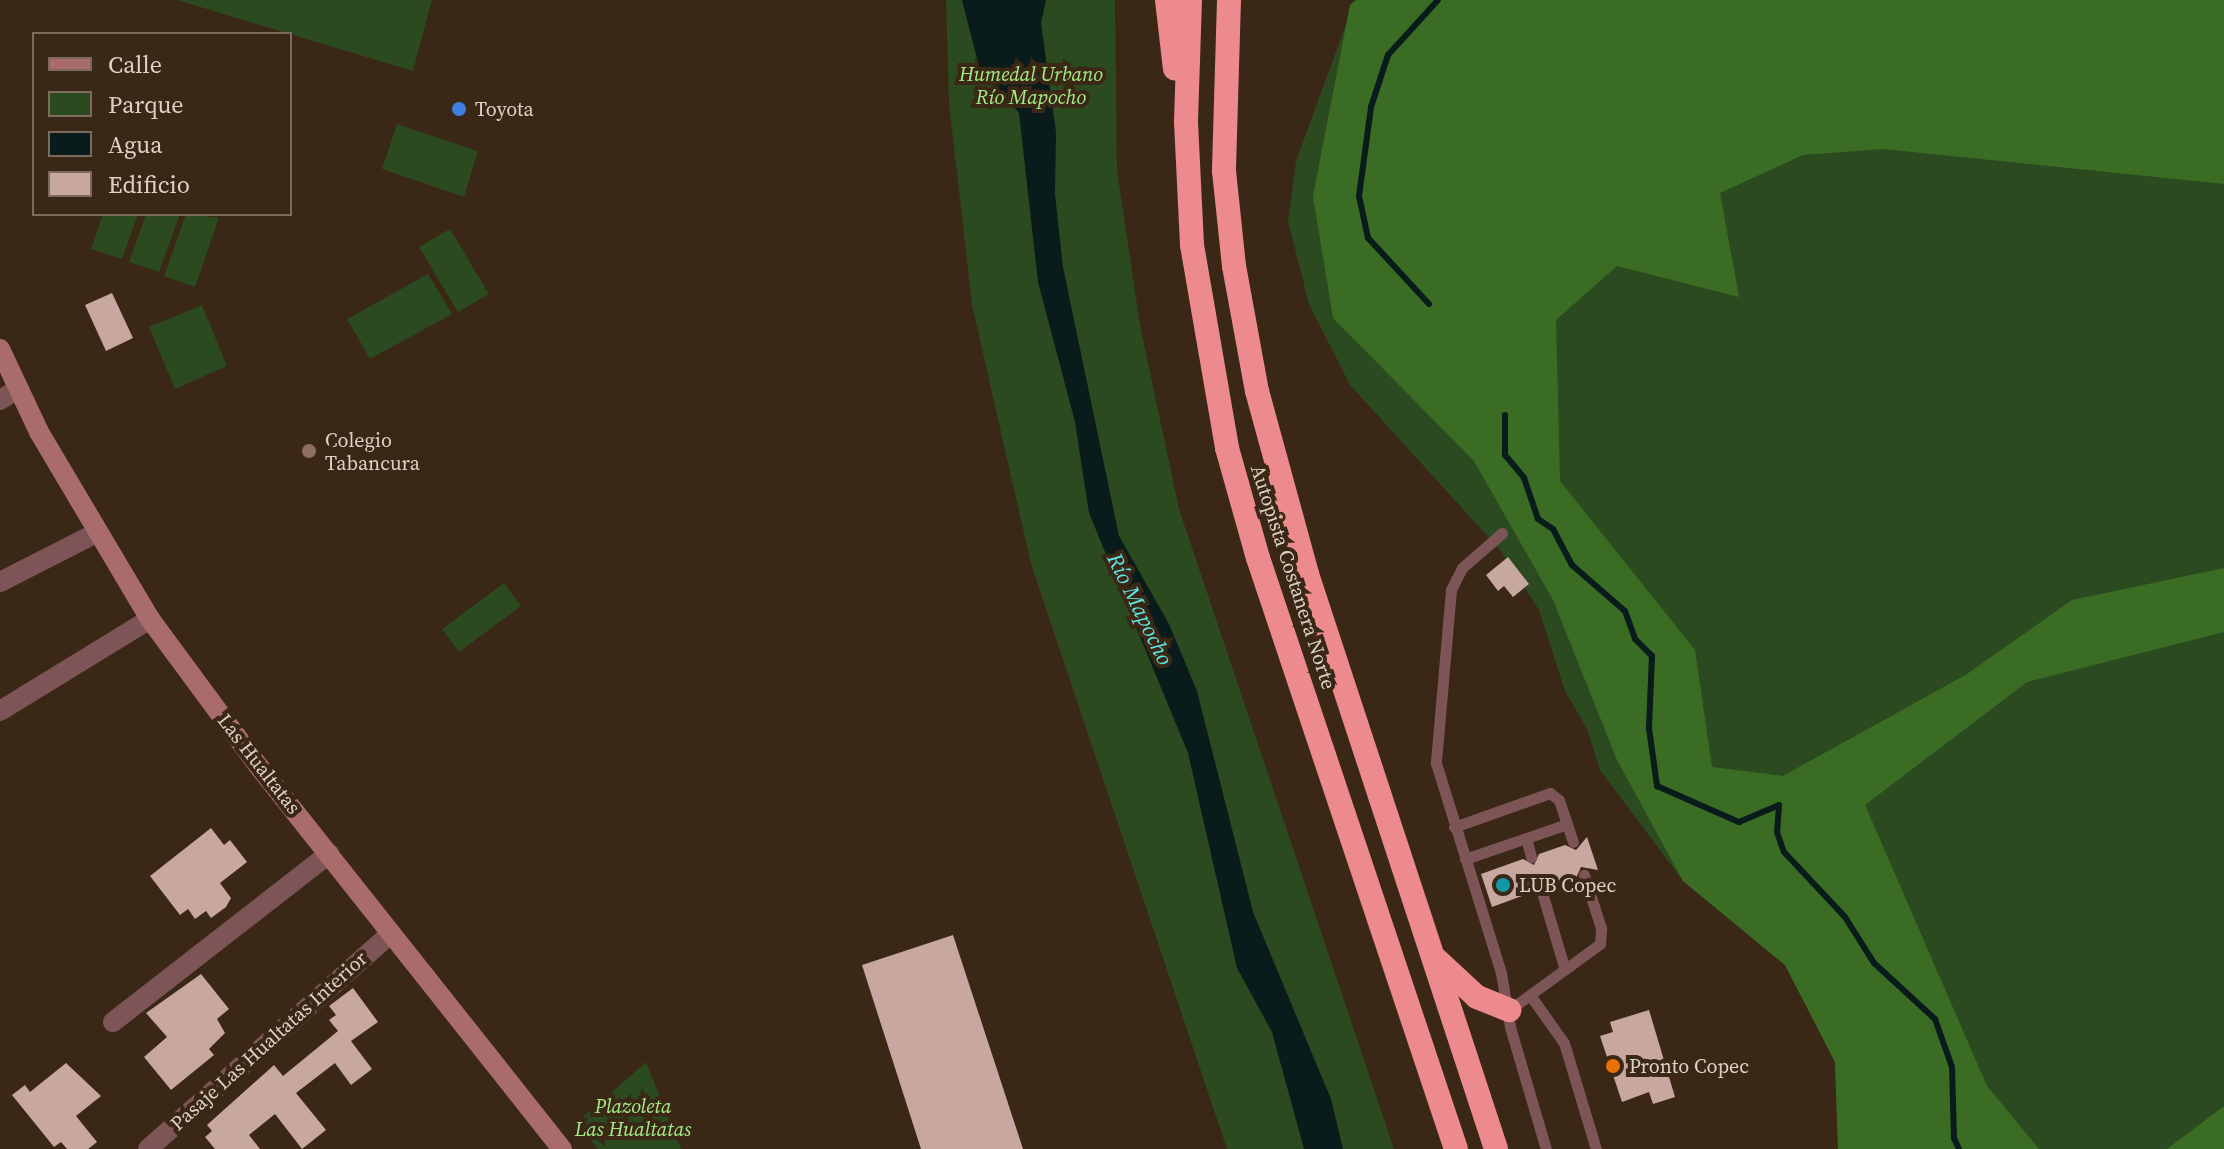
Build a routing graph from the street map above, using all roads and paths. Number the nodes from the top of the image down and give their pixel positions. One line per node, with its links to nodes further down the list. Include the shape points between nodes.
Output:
1 (1167, 0): 4 (highway)
2 (1190, 0): 4 (highway, Autopista Costanera Norte)
3 (1229, 0): 23 (highway, Autopista Costanera Norte, via 1224,171 1248,355 1290,516)
4 (1186, 122): 30 (highway, Autopista Costanera Norte, via 1197,291 1237,487)
5 (0, 349): 6 (street, Las Hualtatas)
6 (19, 388): 7 (street); 8 (street, Las Hualtatas)
7 (0, 400)
8 (98, 532): 10 (street); 11 (street, Las Hualtatas)
9 (1502, 533): 14 (lane, via 1462,568 1449,602 1436,750)
10 (0, 582)
11 (150, 619): 12 (street); 17 (street, Las Hualtatas)
12 (0, 711)
13 (1567, 824): 14 (lane, via 1559,800 1550,793); 15 (lane); 16 (lane)
14 (1454, 827): 19 (lane)
15 (1526, 838): 18 (lane); 19 (lane)
16 (1573, 842)
17 (329, 854): 22 (street, Las Hualtatas); 27 (street)
18 (1531, 857)
19 (1465, 859): 26 (lane)
20 (1584, 875): 24 (lane, via 1601,940)
21 (1541, 889): 24 (lane)
22 (391, 933): 28 (street, Pasaje Las Hualtatas Interior); 29 (street, Las Hualtatas)
23 (1431, 952): 26 (highway, via 1462,986); 31 (highway, Autopista Costanera Norte)
24 (1565, 970): 25 (lane)
25 (1530, 995): 26 (lane); 33 (lane, via 1564,1043)
26 (1509, 1010): 32 (lane)
27 (113, 1022)
28 (148, 1149)
29 (562, 1149)
30 (1456, 1149)
31 (1496, 1149)
32 (1546, 1149)
33 (1596, 1149)

